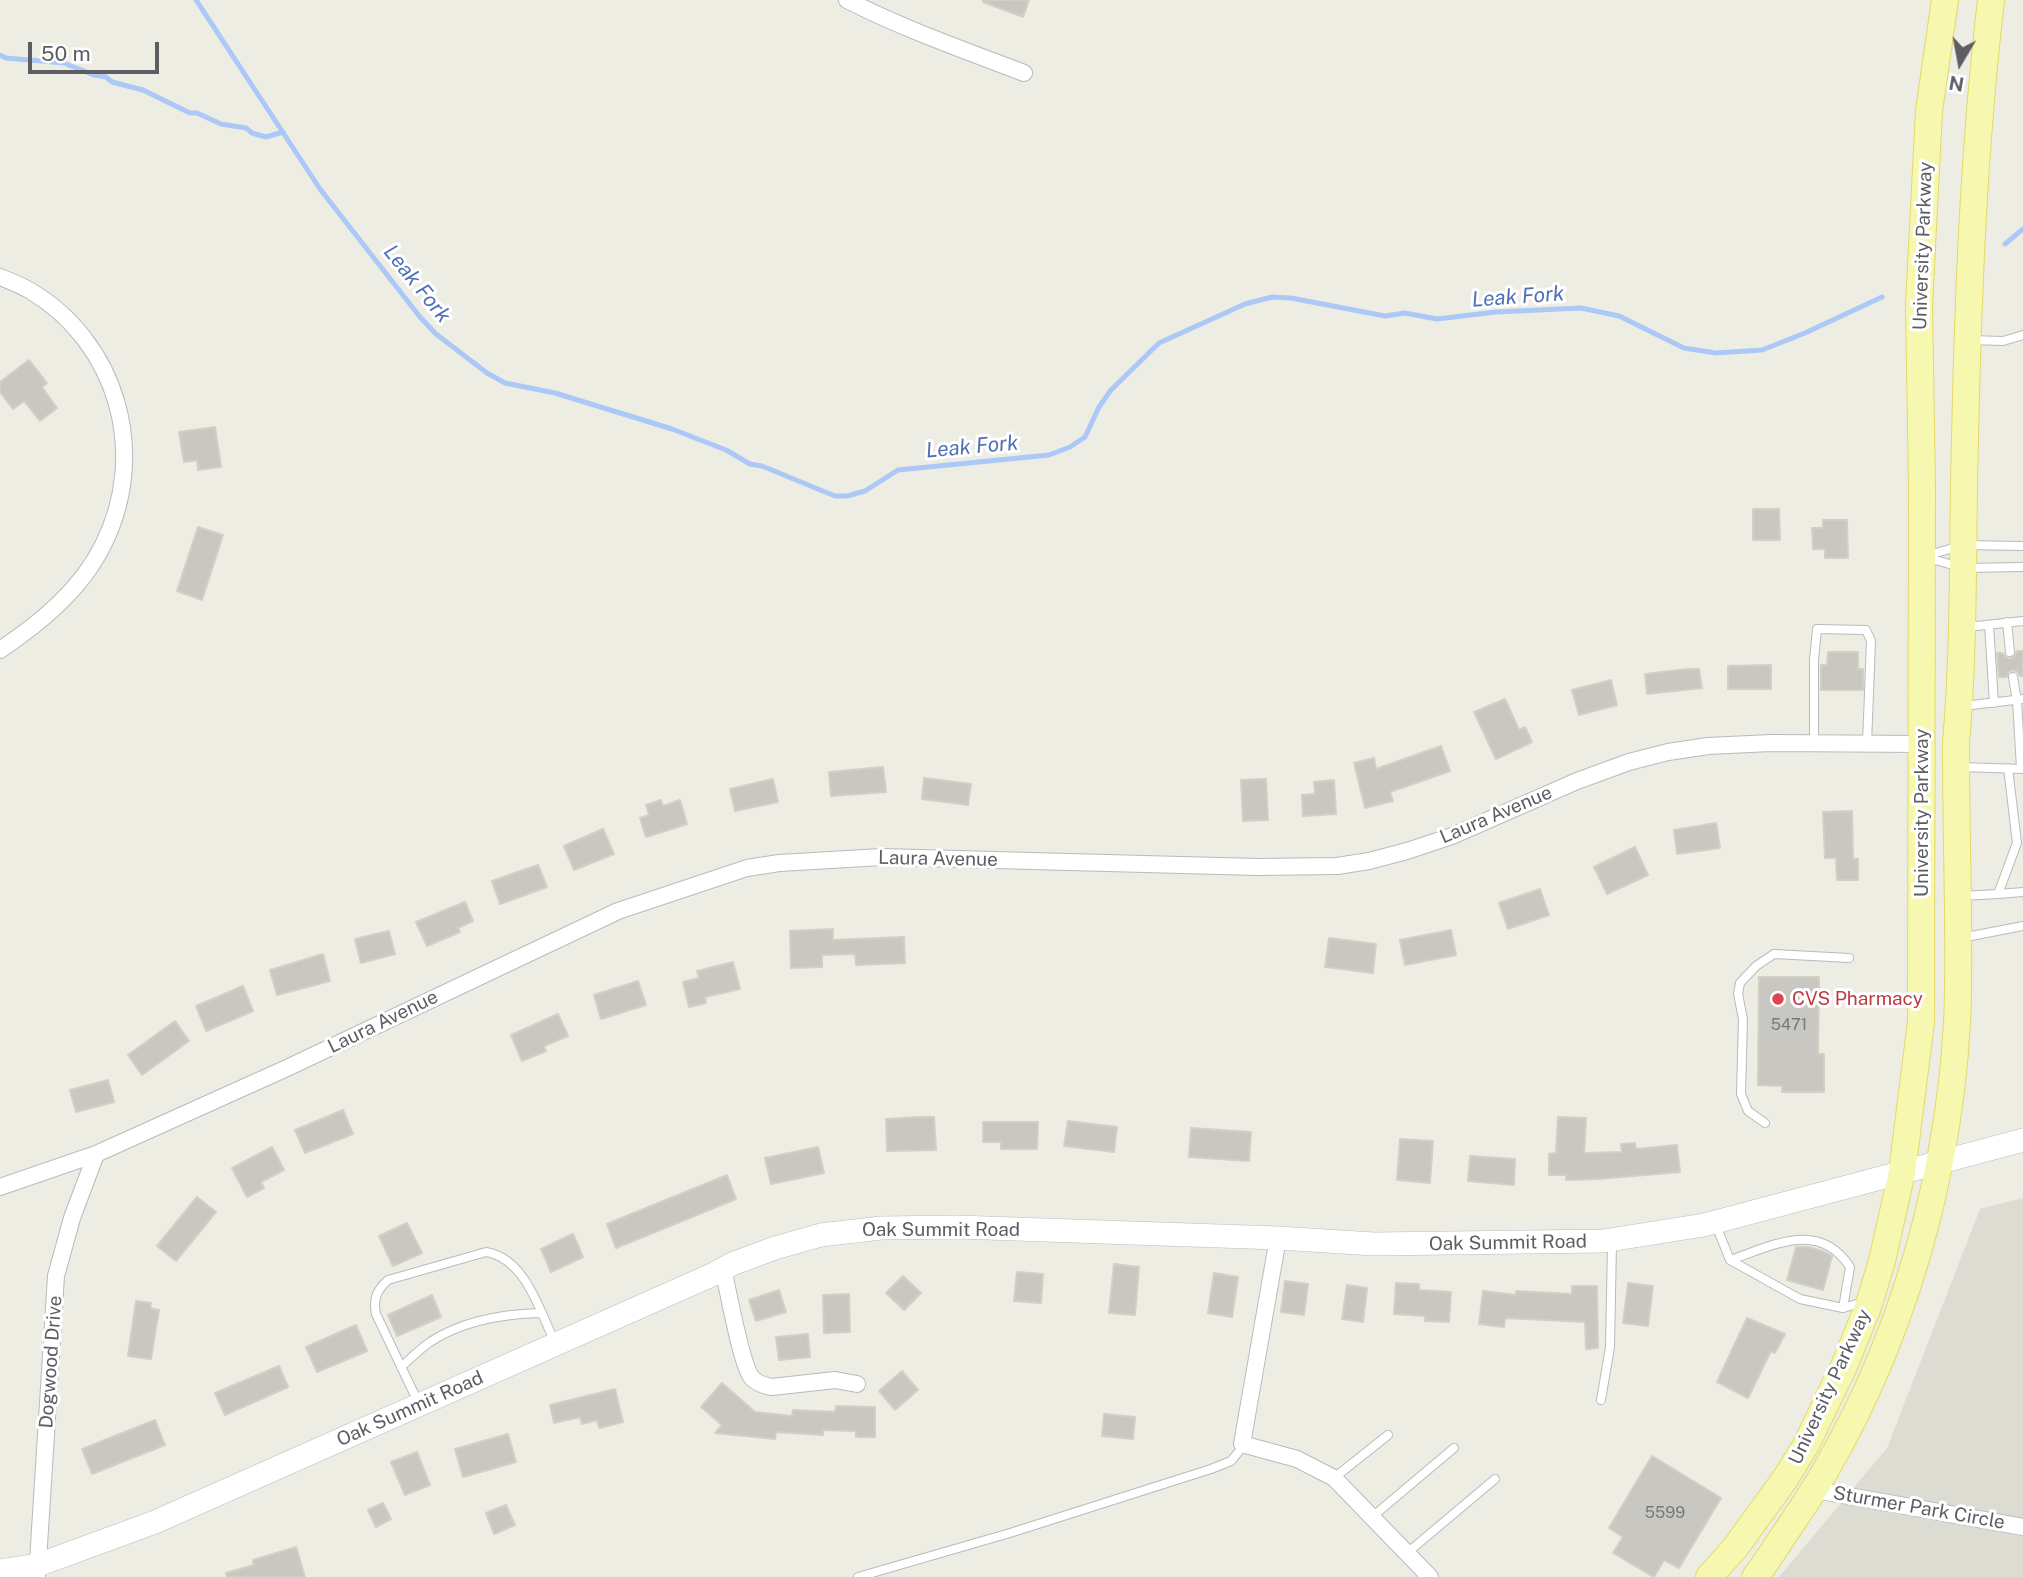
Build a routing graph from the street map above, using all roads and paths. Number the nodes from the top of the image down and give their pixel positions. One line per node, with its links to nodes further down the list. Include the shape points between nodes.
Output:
1 (847, 0): 6 (street)
2 (1945, 0): 11 (main road, University Parkway, via 1929,111 1919,305)
3 (1982, 0): 5 (main road)
4 (1991, 0): 5 (main road, University Parkway)
5 (1986, 50): 9 (main road, University Parkway)
6 (1024, 73)
7 (0, 277): 18 (street, via 48,303 92,349 116,399 125,454 123,486 103,547 65,598)
8 (2023, 335): 9 (lane, via 2003,341)
9 (1968, 340): 12 (main road, University Parkway)
10 (2023, 546): 12 (lane)
11 (1922, 556): 12 (lane); 12 (lane); 26 (main road, University Parkway)
12 (1964, 556): 13 (lane); 17 (main road, University Parkway)
13 (2023, 567)
14 (2023, 621): 15 (lane)
15 (2007, 622): 16 (lane); 19 (lane)
16 (1989, 625): 17 (lane); 22 (lane)
17 (1961, 628): 23 (main road, University Parkway)
18 (0, 650)
19 (2010, 652)
20 (2013, 677): 21 (lane)
21 (2020, 700): 22 (lane); 29 (lane)
22 (1994, 703): 23 (lane)
23 (1959, 706): 27 (main road, University Parkway)
24 (1814, 743): 25 (street, Laura Avenue); 25 (lane, via 1817,629 1866,630 1871,641); 38 (street, Laura Avenue, via 1707,746 1629,762 1452,836 1337,866 882,857 747,868 618,911)
25 (1867, 744): 26 (street, Laura Avenue)
26 (1922, 744): 40 (main road, University Parkway, via 1921,1022)
27 (1956, 767): 28 (lane); 32 (main road, University Parkway)
28 (2008, 768): 29 (lane); 31 (lane, via 2017,843)
29 (2022, 769)
30 (2023, 892): 31 (lane)
31 (1998, 894): 32 (lane)
32 (1957, 897): 34 (main road, University Parkway)
33 (2023, 926): 34 (lane)
34 (1958, 939): 39 (main road, University Parkway, via 1957,1023)
35 (1849, 958): 36 (lane, via 1774,954 1740,983 1741,1094 1748,1111)
36 (1765, 1124)
37 (2023, 1140): 39 (main road, Oak Summit Road)
38 (96, 1154): 41 (street, Laura Avenue); 65 (street, Dogwood Drive, via 56,1276)
39 (1940, 1162): 40 (main road, Oak Summit Road); 60 (main road, University Parkway, via 1891,1334 1861,1405)
40 (1902, 1172): 42 (main road, Oak Summit Road); 47 (main road, University Parkway)
41 (0, 1188)
42 (1714, 1222): 44 (main road, Oak Summit Road); 45 (lane)
43 (1278, 1238): 44 (main road, Oak Summit Road, via 1374,1244); 46 (main road, Oak Summit Road, via 881,1227 821,1235); 56 (street)
44 (1612, 1240): 53 (lane, via 1610,1347)
45 (1730, 1260): 48 (lane, via 1800,1299); 48 (lane, via 1802,1238 1826,1244 1850,1267)
46 (723, 1269): 50 (main road, Oak Summit Road); 52 (street, via 750,1376 772,1387 835,1380)
47 (1870, 1301): 48 (lane); 68 (main road, University Parkway, via 1806,1445 1735,1548)
48 (1843, 1308)
49 (541, 1312): 50 (lane); 51 (lane, via 512,1313 470,1324 431,1342); 51 (lane, via 513,1266 497,1254 486,1252 388,1280 374,1301 382,1330)
50 (556, 1344): 54 (main road, Oak Summit Road)
51 (401, 1367): 54 (lane)
52 (857, 1384)
53 (1601, 1400)
54 (419, 1404): 65 (main road, Oak Summit Road)
55 (1388, 1435): 58 (lane)
56 (1244, 1444): 58 (street, via 1297,1459); 66 (lane, via 1231,1461 1211,1469)
57 (1454, 1448): 61 (lane)
58 (1334, 1478): 61 (street)
59 (1495, 1479): 63 (lane)
60 (1815, 1490): 62 (street, Sturmer Park Circle); 69 (main road, University Parkway)
61 (1372, 1517): 63 (street)
62 (2023, 1527)
63 (1407, 1553): 67 (street)
64 (0, 1571): 65 (main road, Oak Summit Road)
65 (38, 1571)
66 (858, 1577)
67 (1430, 1577)
68 (1709, 1577)
69 (1755, 1577)

